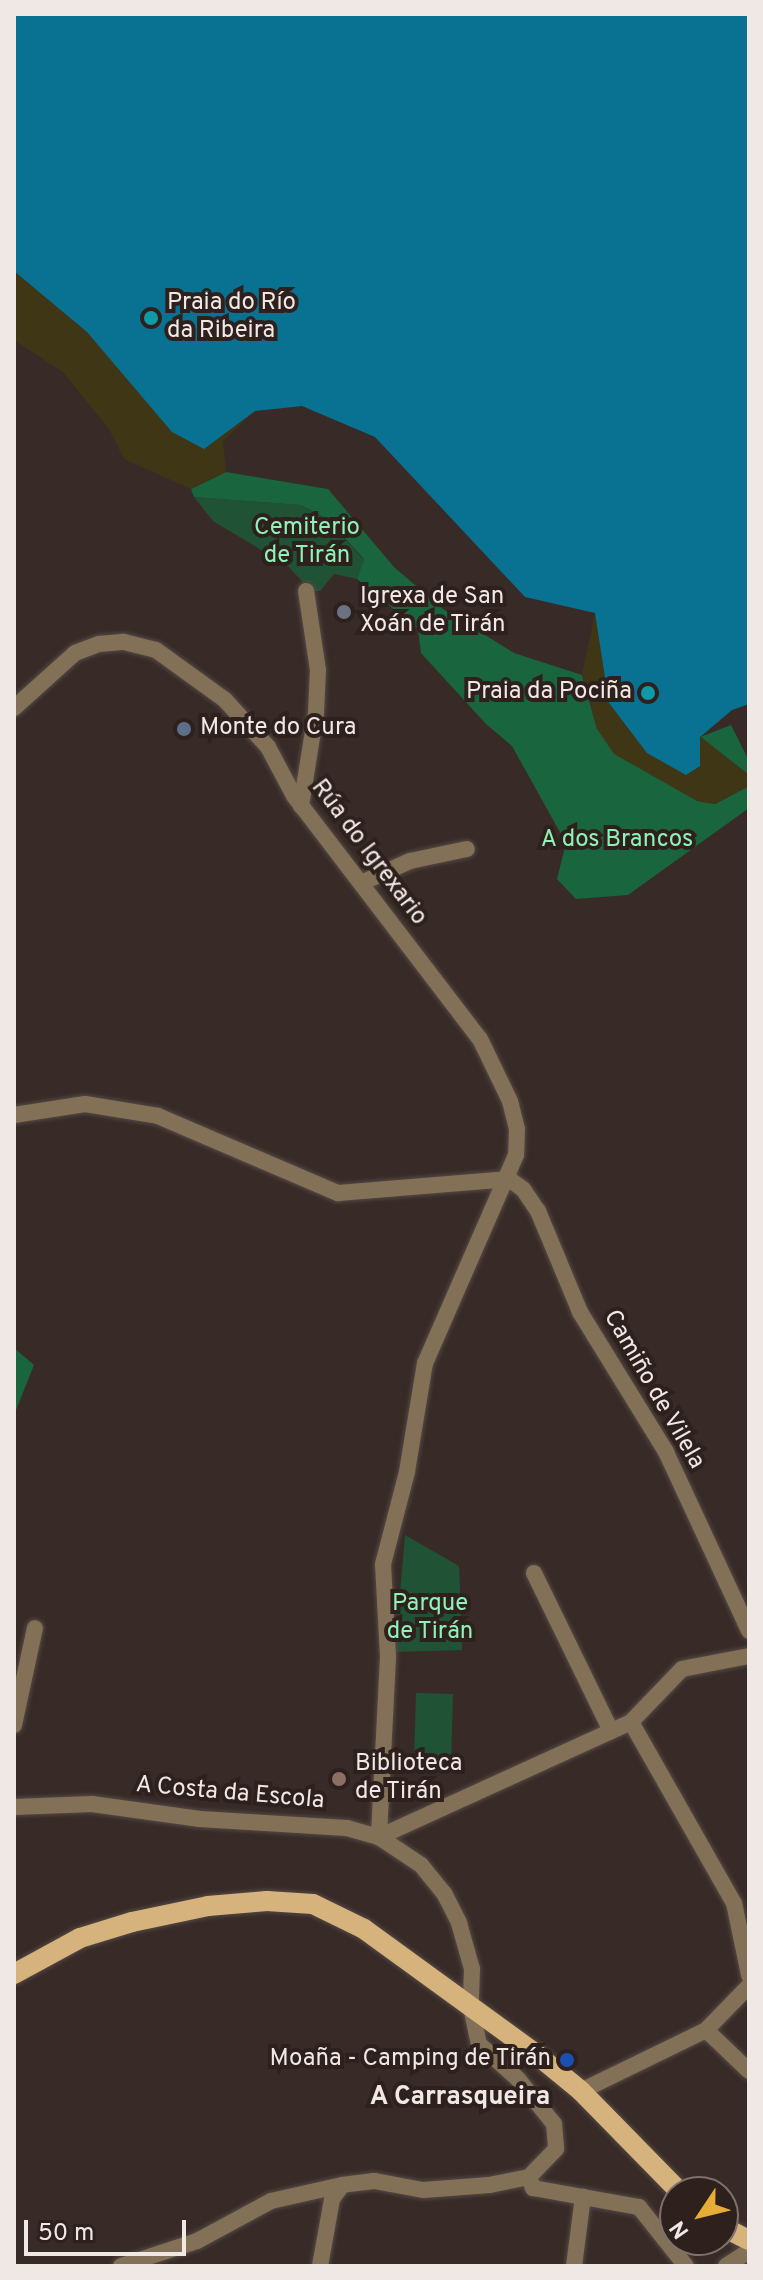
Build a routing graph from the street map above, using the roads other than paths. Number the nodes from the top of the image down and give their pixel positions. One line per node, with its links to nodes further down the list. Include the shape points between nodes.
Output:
1 (306, 591): 3 (street, via 318,670)
2 (14, 708): 3 (street, Rúa do Igrexario, via 75,653 124,642 156,650 243,717 268,747)
3 (301, 806): 5 (street, Rúa do Igrexario)
4 (467, 849): 5 (street, via 410,861)
5 (361, 883): 7 (street, Rúa do Igrexario, via 480,1039 510,1101 517,1129)
6 (14, 1115): 7 (street, via 85,1104 158,1116 338,1193)
7 (509, 1179): 10 (street, Camiño de Vilela, via 538,1211 580,1312 666,1452); 16 (street, Rúa do Igrexario, via 425,1363 407,1472 383,1564 388,1657)
8 (534, 1573): 14 (street)
9 (35, 1628): 13 (street)
10 (749, 1631)
11 (749, 1656): 12 (street, via 682,1669)
12 (631, 1722): 14 (street); 18 (street, via 734,1903)
13 (14, 1725)
14 (611, 1731): 16 (street)
15 (14, 1807): 16 (street, A Costa da Escola, via 92,1804 200,1819 347,1828)
16 (379, 1837): 20 (street, A Costa da Escola, via 421,1865 444,1893 472,1969)
17 (14, 1974): 20 (main road, via 80,1938 132,1922 208,1906 313,1904 364,1929)
18 (749, 1975)
19 (749, 1986): 21 (street)
20 (471, 2007): 23 (main road); 25 (street, A Costa da Escola, via 479,2044 518,2079 554,2124 556,2149)
21 (706, 2030): 22 (street); 23 (street)
22 (749, 2071)
23 (581, 2091): 24 (main road)
24 (664, 2176)
25 (529, 2177): 26 (street, via 423,2190 374,2181); 27 (street, via 533,2188)
26 (342, 2185): 29 (street, via 271,2201 197,2241); 30 (street, via 332,2199)
27 (583, 2197): 31 (street); 32 (street, via 639,2207)
28 (749, 2251): 33 (street)
29 (121, 2266)
30 (320, 2266)
31 (574, 2266)
32 (686, 2266)
33 (726, 2266)

